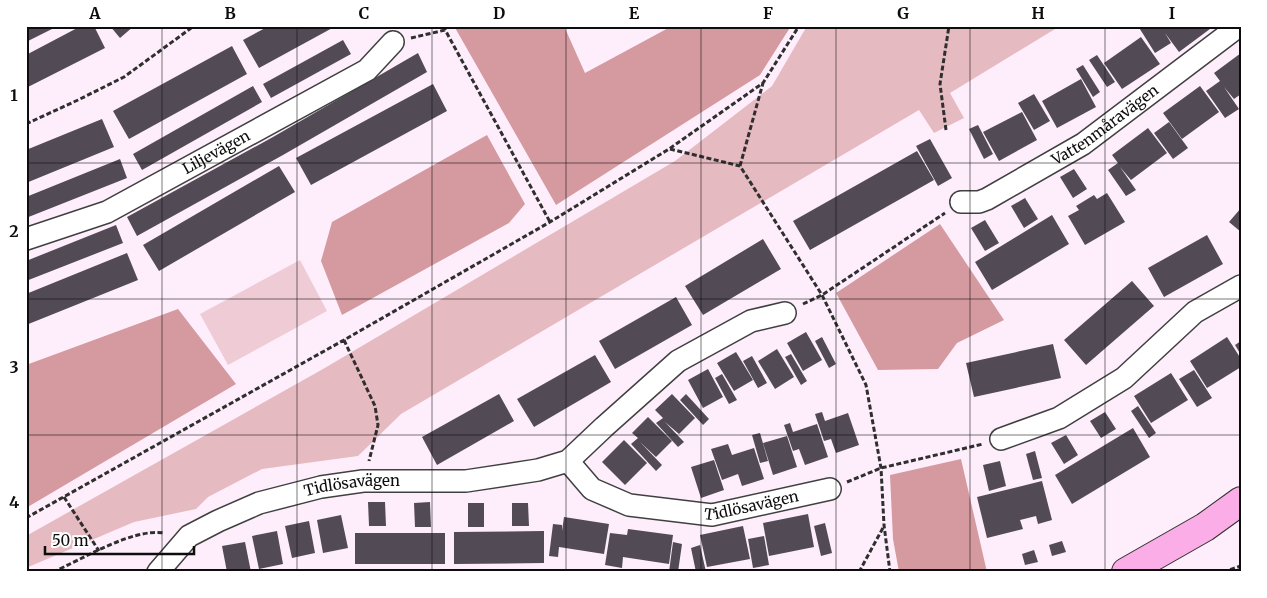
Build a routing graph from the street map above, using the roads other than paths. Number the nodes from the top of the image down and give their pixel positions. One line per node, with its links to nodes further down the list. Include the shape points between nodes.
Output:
1 (1239, 26): 3 (street, Vattenmåravägen, via 1084,144 987,199)
2 (393, 42): 4 (street, Liljevägen, via 367,70 107,212)
3 (961, 202)
4 (26, 239)
5 (1241, 286): 7 (street, via 1195,312 1124,378 1059,418)
6 (785, 313): 8 (street, Tidlösavägen, via 751,321 678,361)
7 (1001, 439)
8 (568, 461): 9 (street, Tidlösavägen, via 592,489 629,505 712,515); 11 (street, Tidlösavägen, via 538,470 466,481 364,481 321,486 259,503 189,536)
9 (830, 489)
10 (1241, 501): 12 (street, via 1205,528)
11 (158, 572)
12 (1126, 572)

